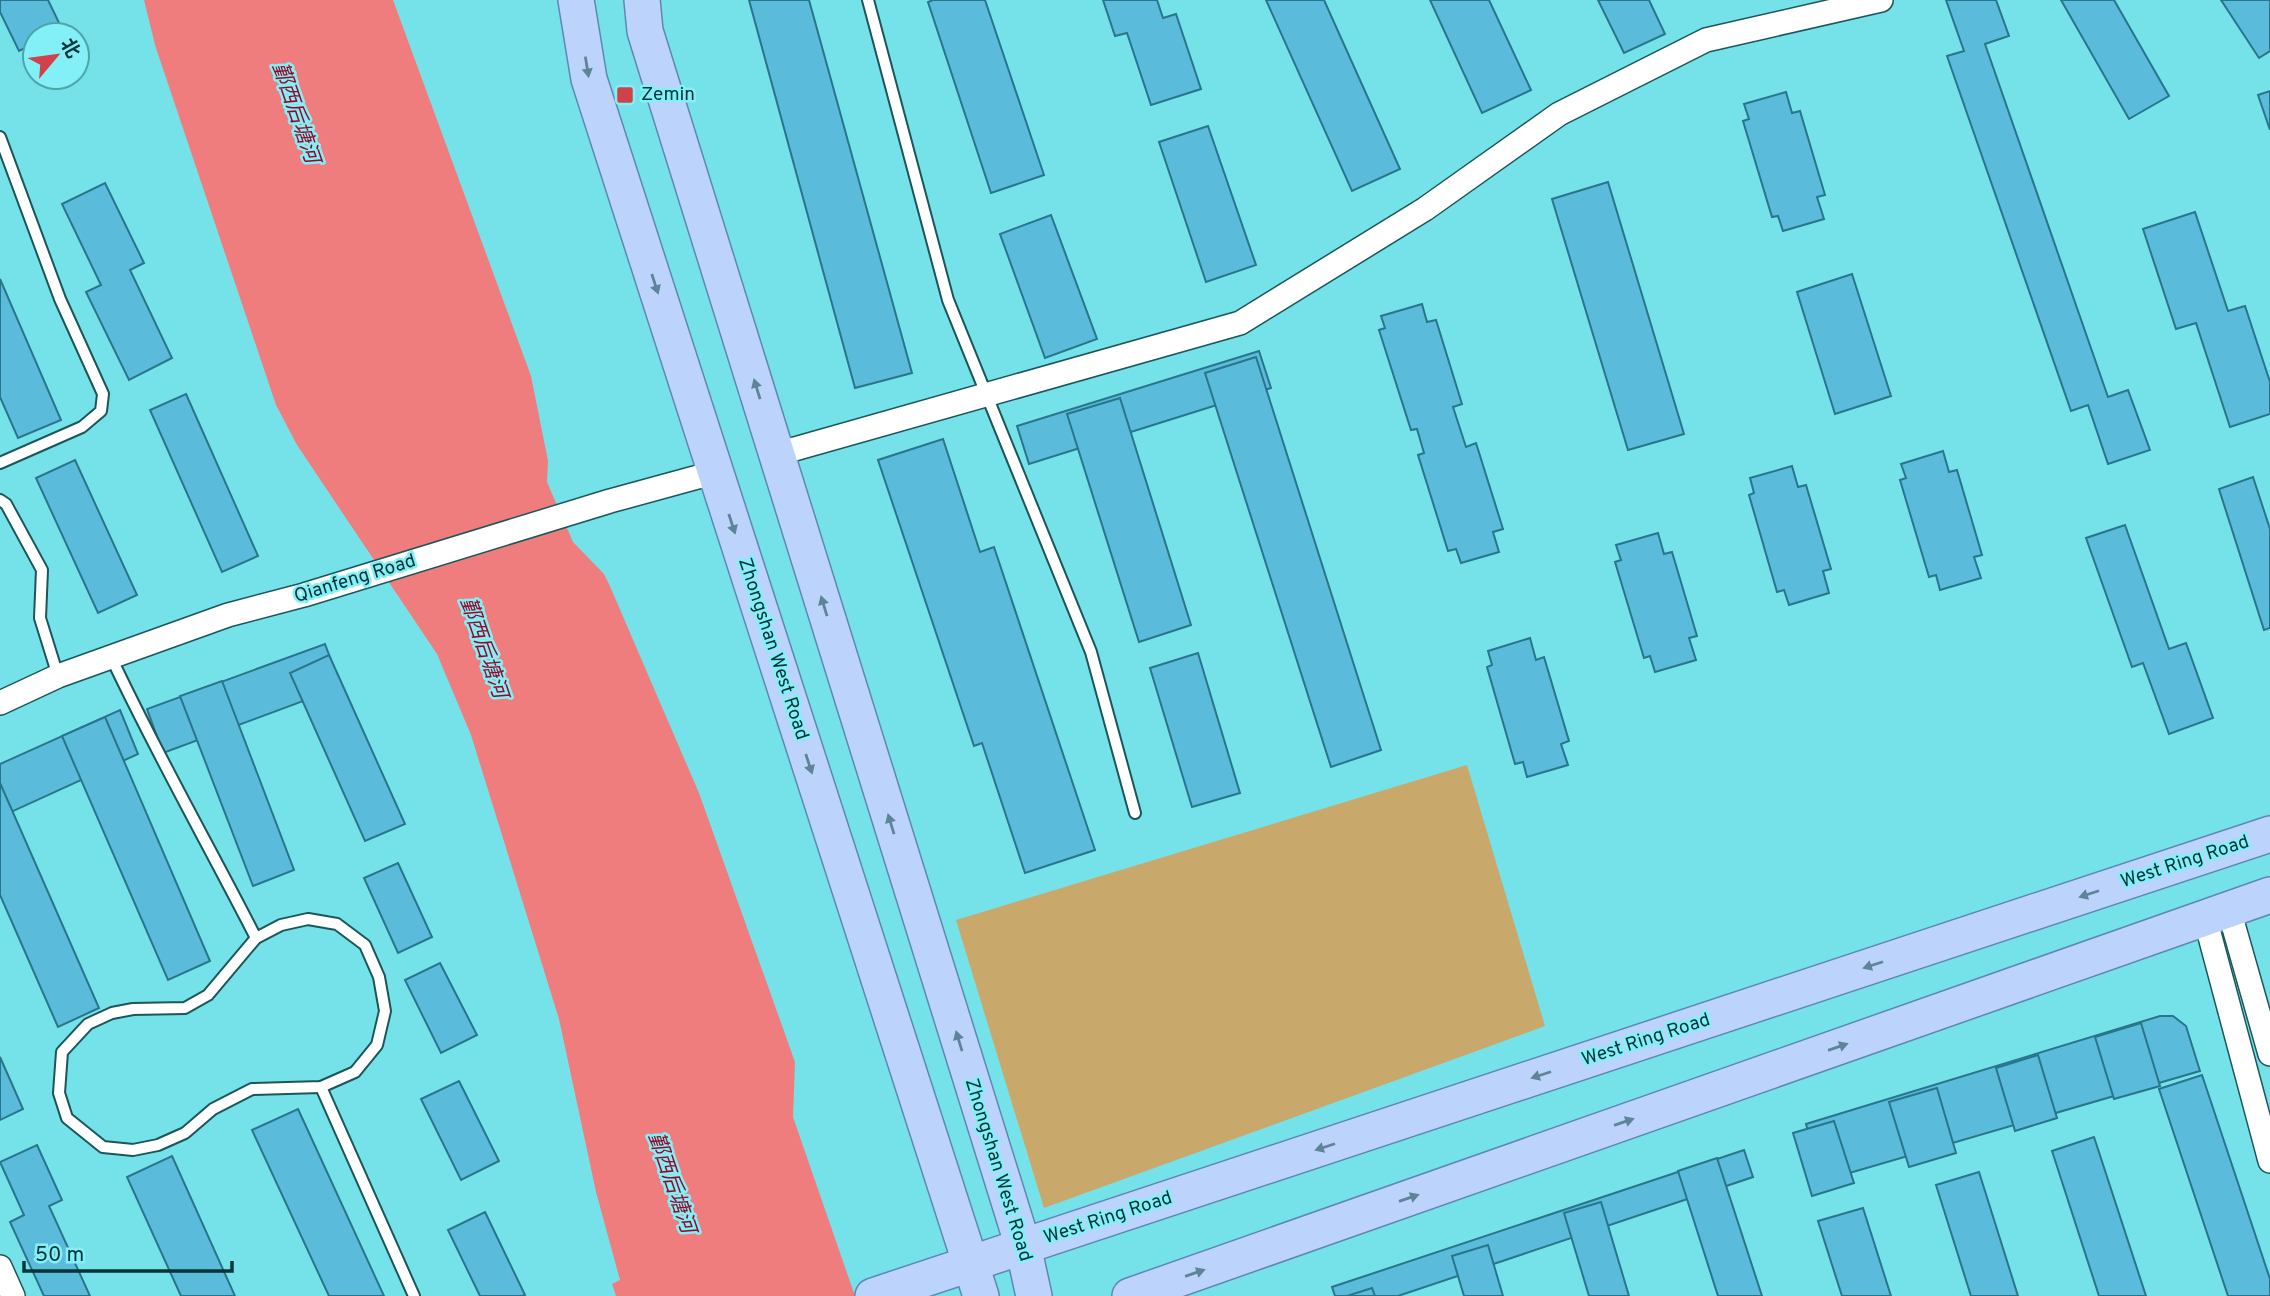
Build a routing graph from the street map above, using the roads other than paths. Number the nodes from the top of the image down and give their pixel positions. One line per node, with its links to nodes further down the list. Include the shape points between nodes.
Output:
1 (576, 0): 9 (main road, Zhongshan West Road, one-way to 9, via 589,79)
2 (642, 0): 7 (main road, Zhongshan West Road, one-way to 2, via 645,31)
3 (868, 0): 6 (lane, via 948,300)
4 (1881, 0): 6 (street, via 1706,40 1559,114 1425,209 1240,323)
5 (0, 137): 8 (lane, via 60,299 103,394 101,411 82,427)
6 (988, 394): 7 (street); 14 (lane, via 1091,652)
7 (777, 454): 22 (main road, Zhongshan West Road, one-way to 7)
8 (0, 463)
9 (716, 472): 11 (street, Qianfeng Road, via 228,615); 24 (main road, Zhongshan West Road, one-way to 24)
10 (0, 500): 12 (lane, via 43,570 40,618)
11 (111, 657): 12 (street, Qianfeng Road); 18 (lane)
12 (58, 676): 13 (street, Qianfeng Road)
13 (0, 704)
14 (1135, 813)
15 (2270, 834): 22 (main road, West Ring Road, one-way to 22)
16 (2270, 895): 17 (main road)
17 (2217, 914): 19 (street); 21 (street); 29 (main road, one-way to 17)
18 (256, 938): 20 (lane, via 281,925 308,919 337,924 365,945 379,977 385,1011 377,1045 355,1072); 20 (lane, via 208,995 185,1008 133,1009 88,1024 62,1052 59,1093 67,1118 103,1147 133,1150 185,1133 213,1109 252,1088)
19 (2270, 1054)
20 (321, 1087): 27 (lane)
21 (2270, 1161)
22 (1023, 1247): 24 (main road, West Ring Road); 28 (main road, Zhongshan West Road)
23 (0, 1267): 26 (street)
24 (976, 1281): 25 (main road, West Ring Road)
25 (885, 1292)
26 (13, 1296)
27 (414, 1296)
28 (1034, 1296)
29 (1130, 1296)

